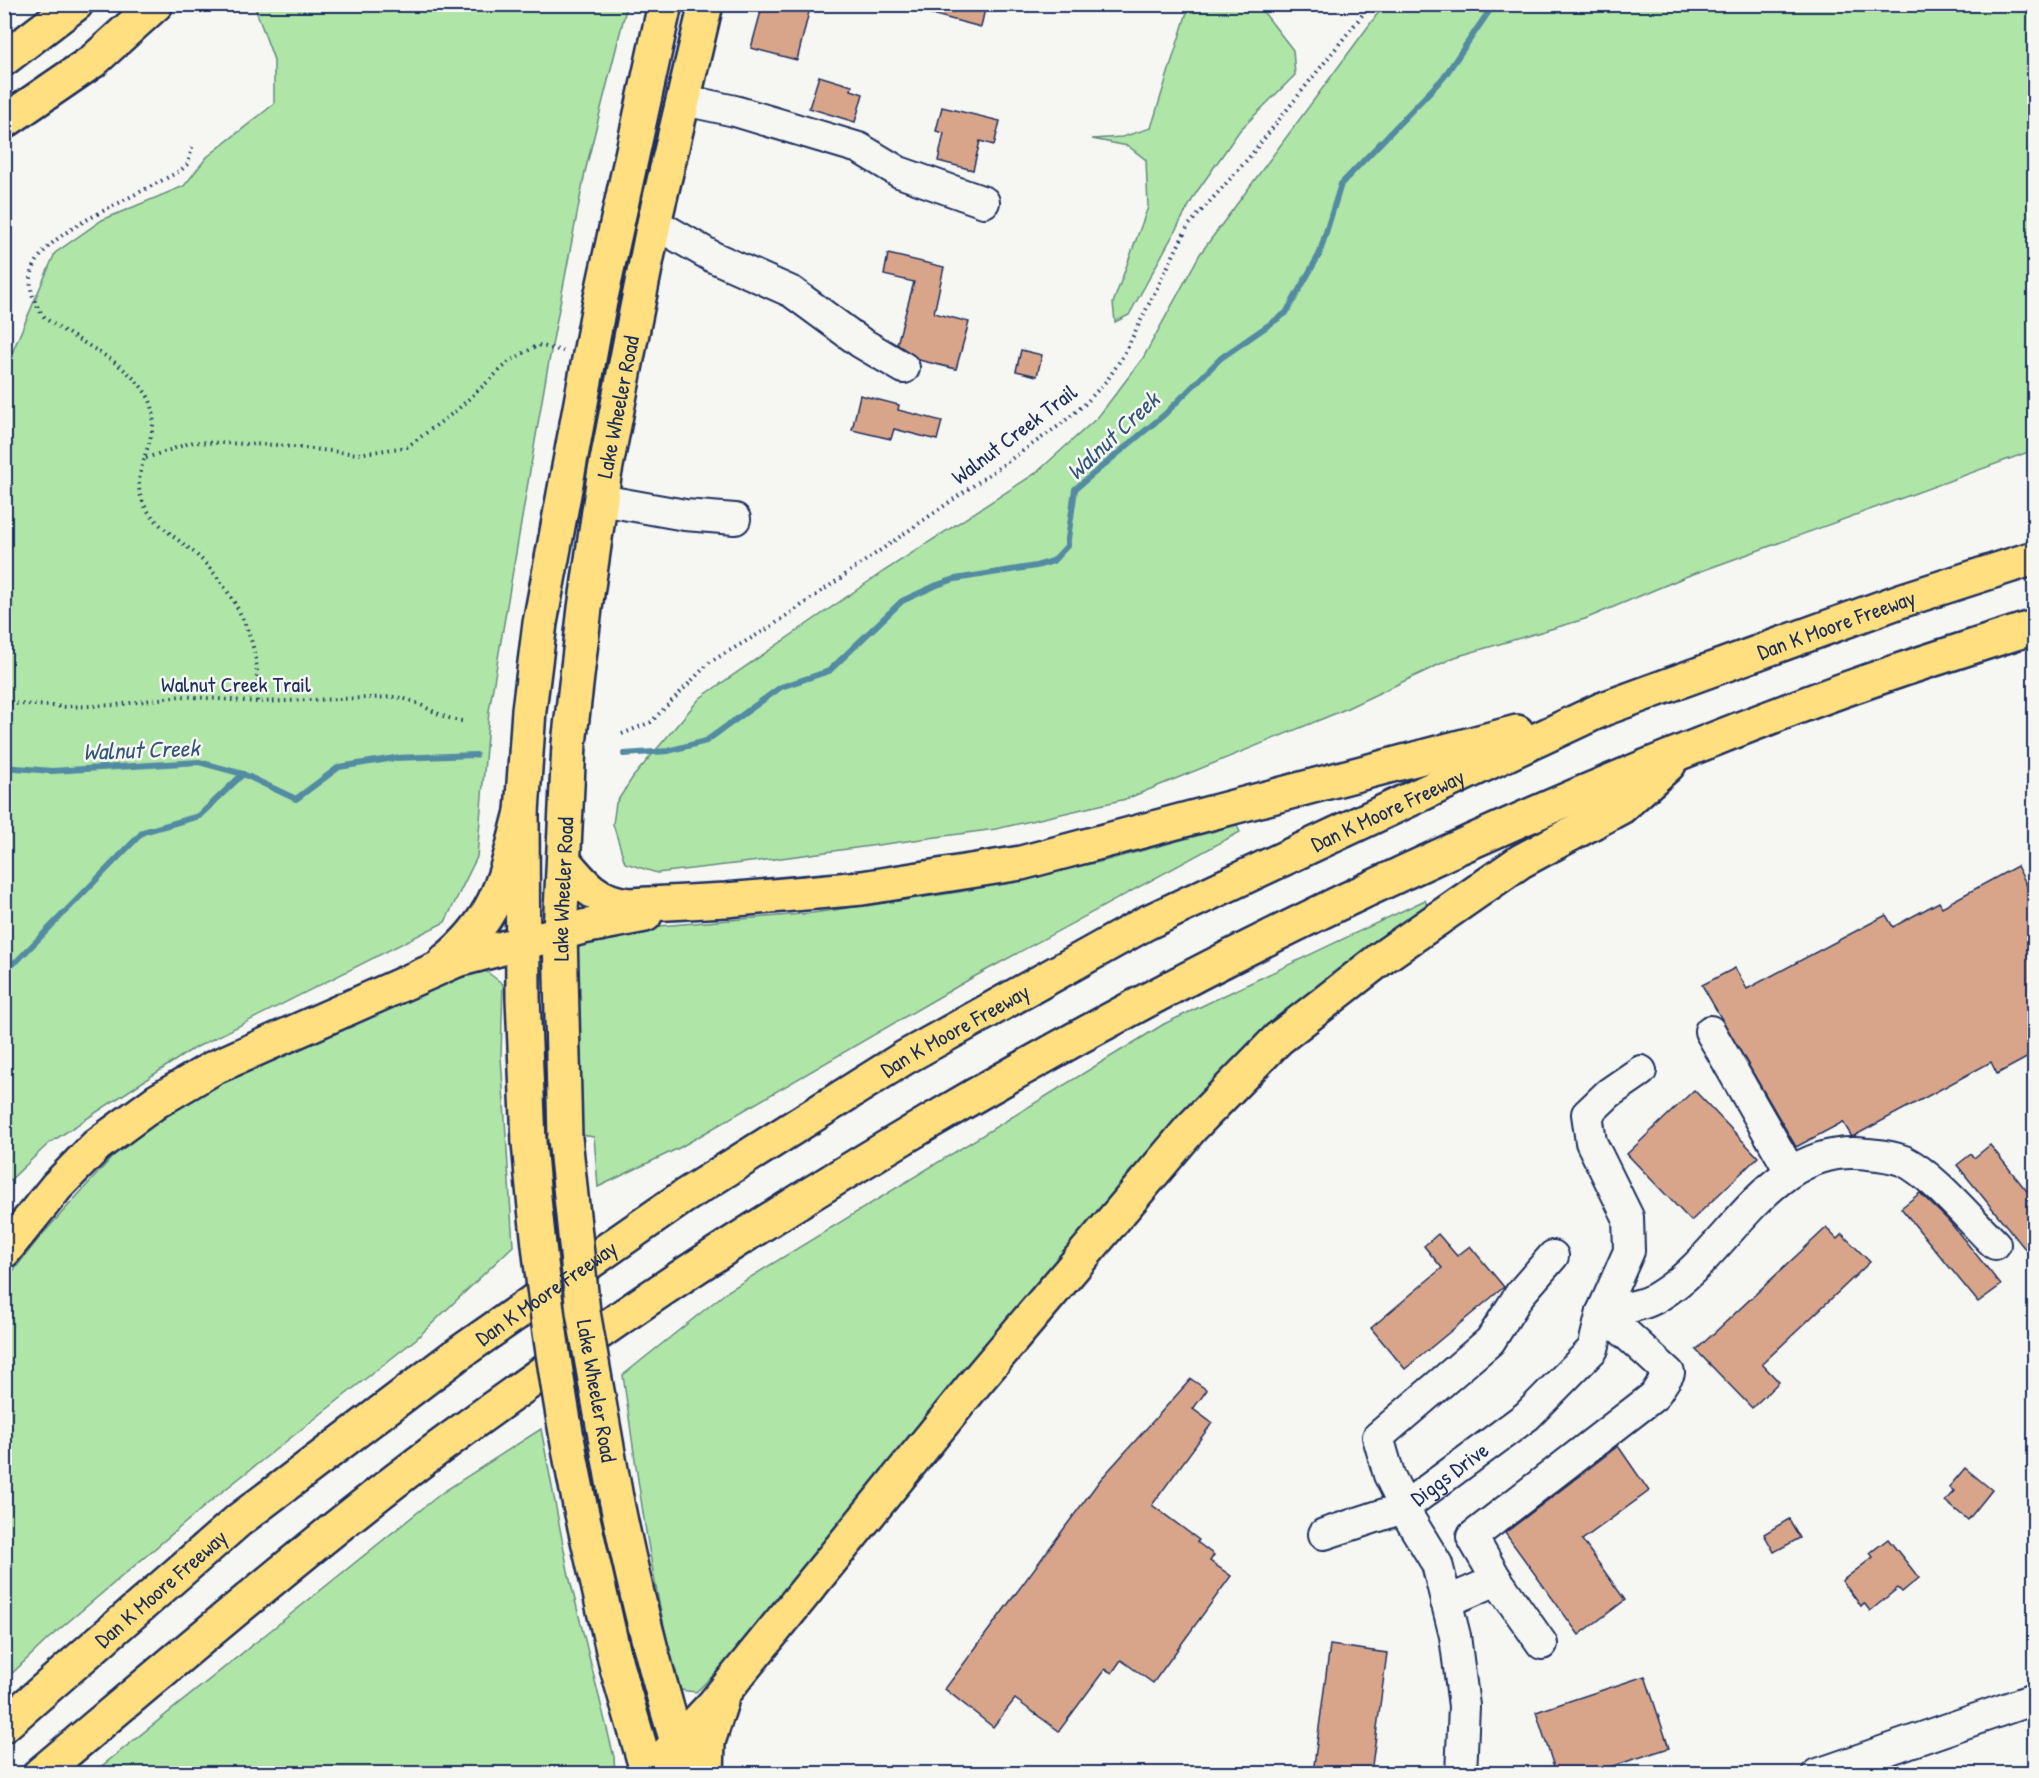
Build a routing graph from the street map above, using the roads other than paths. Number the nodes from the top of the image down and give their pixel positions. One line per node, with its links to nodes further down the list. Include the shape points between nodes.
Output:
1 (76, 4): 5 (main road)
2 (156, 4): 7 (main road, via 93,61)
3 (665, 4): 17 (main road, Lake Wheeler Road, via 598,311 540,623)
4 (706, 4): 6 (main road, Lake Wheeler Road)
5 (4, 59)
6 (684, 100): 8 (street, via 858,148 899,172); 9 (main road, Lake Wheeler Road)
7 (4, 122)
8 (984, 201)
9 (654, 223): 10 (street, via 713,257 792,292 860,342); 11 (main road, Lake Wheeler Road)
10 (904, 368)
11 (601, 500): 12 (street); 18 (main road, Lake Wheeler Road, via 569,744)
12 (735, 519)
13 (2034, 558): 15 (main road, Dan K Moore Freeway, via 1900,601)
14 (2034, 627): 16 (main road, via 1797,706)
15 (1603, 709): 19 (main road, via 1021,863 862,888); 37 (main road, Dan K Moore Freeway, via 1146,923 904,1058 683,1197 455,1356 239,1520)
16 (1684, 750): 35 (main road, via 1621,807 1521,861 1383,957 1278,1039 1191,1128 976,1382); 39 (main road, via 1427,860 1138,1003 1002,1079 749,1232 571,1352 367,1502)
17 (522, 812): 21 (main road, Lake Wheeler Road); 22 (main road, via 495,904 474,935)
18 (564, 861): 19 (main road, via 589,890 613,903); 20 (main road, Lake Wheeler Road)
19 (726, 900): 20 (main road)
20 (560, 933): 21 (main road); 38 (main road, Lake Wheeler Road, bridge, via 565,1138 583,1312 634,1589)
21 (524, 943): 22 (main road); 40 (main road, Lake Wheeler Road, bridge, via 529,1142 537,1237 562,1418 617,1668)
22 (433, 970): 27 (main road, via 213,1068 157,1101 97,1145 57,1186)
23 (1710, 1031): 25 (street)
24 (1641, 1071): 29 (street, Diggs Drive, via 1587,1114 1591,1142 1628,1217 1629,1251)
25 (1790, 1172): 26 (street, via 1828,1154 1849,1151 1904,1161); 29 (street, via 1680,1281 1645,1303)
26 (1995, 1244)
27 (4, 1251)
28 (1553, 1256): 30 (street, via 1520,1294 1490,1341 1378,1437)
29 (1602, 1312): 30 (street, Diggs Drive, via 1593,1349 1527,1416); 32 (street, via 1669,1373 1654,1396 1472,1537)
30 (1404, 1507): 31 (street); 33 (street, Diggs Drive, via 1437,1564)
31 (1324, 1534)
32 (1497, 1580): 33 (street); 34 (street)
33 (1446, 1602): 42 (street, Diggs Drive, via 1455,1636 1464,1707)
34 (1542, 1644)
35 (725, 1689): 38 (main road); 41 (main road, via 708,1742)
36 (2034, 1699): 43 (street)
37 (4, 1725)
38 (682, 1759): 40 (main road)
39 (40, 1773)
40 (648, 1773)
41 (707, 1773)
42 (1461, 1773)
43 (1818, 1773)

